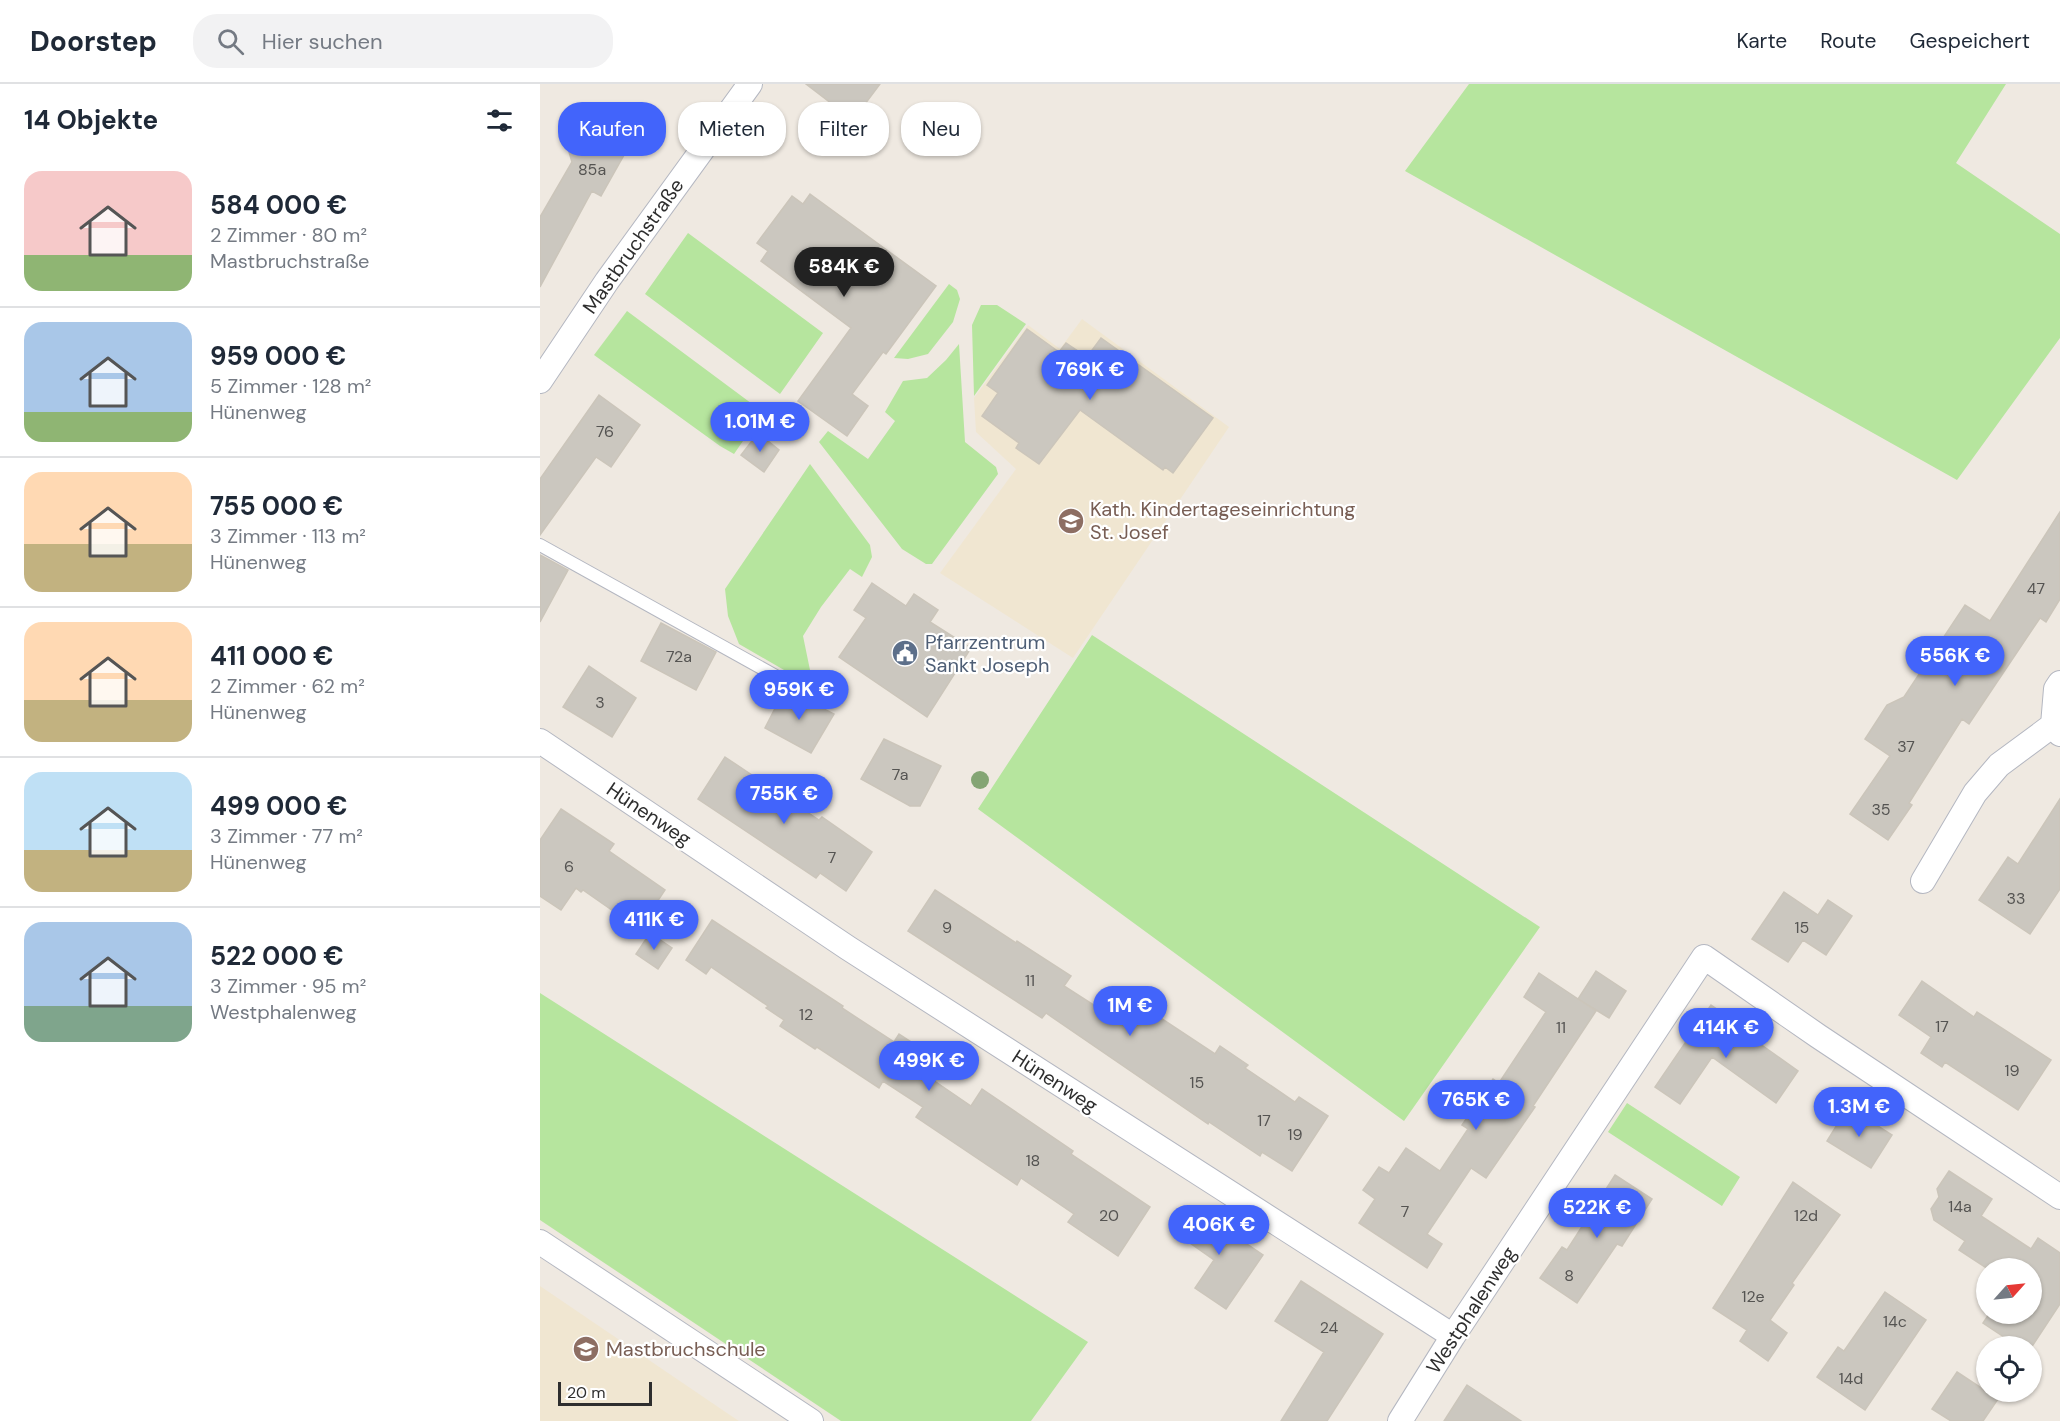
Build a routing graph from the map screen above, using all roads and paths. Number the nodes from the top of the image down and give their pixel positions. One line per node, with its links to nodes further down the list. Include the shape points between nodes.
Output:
1 (750, 84): 2 (street, Mastbruchstraße, via 607,281)
2 (540, 381)
3 (540, 545): 4 (lane)
4 (783, 680)
5 (2060, 683): 6 (street, via 2056,689)
6 (2056, 730): 8 (street, via 1999,765 1975,793)
7 (540, 741): 11 (street, Hünenweg, via 848,948)
8 (1923, 881)
9 (2060, 1197): 11 (street, Westphalenweg, via 1704,957)
10 (540, 1242): 12 (street)
11 (1453, 1336): 13 (street, Westphalenweg)
12 (811, 1421)
13 (1400, 1421)

